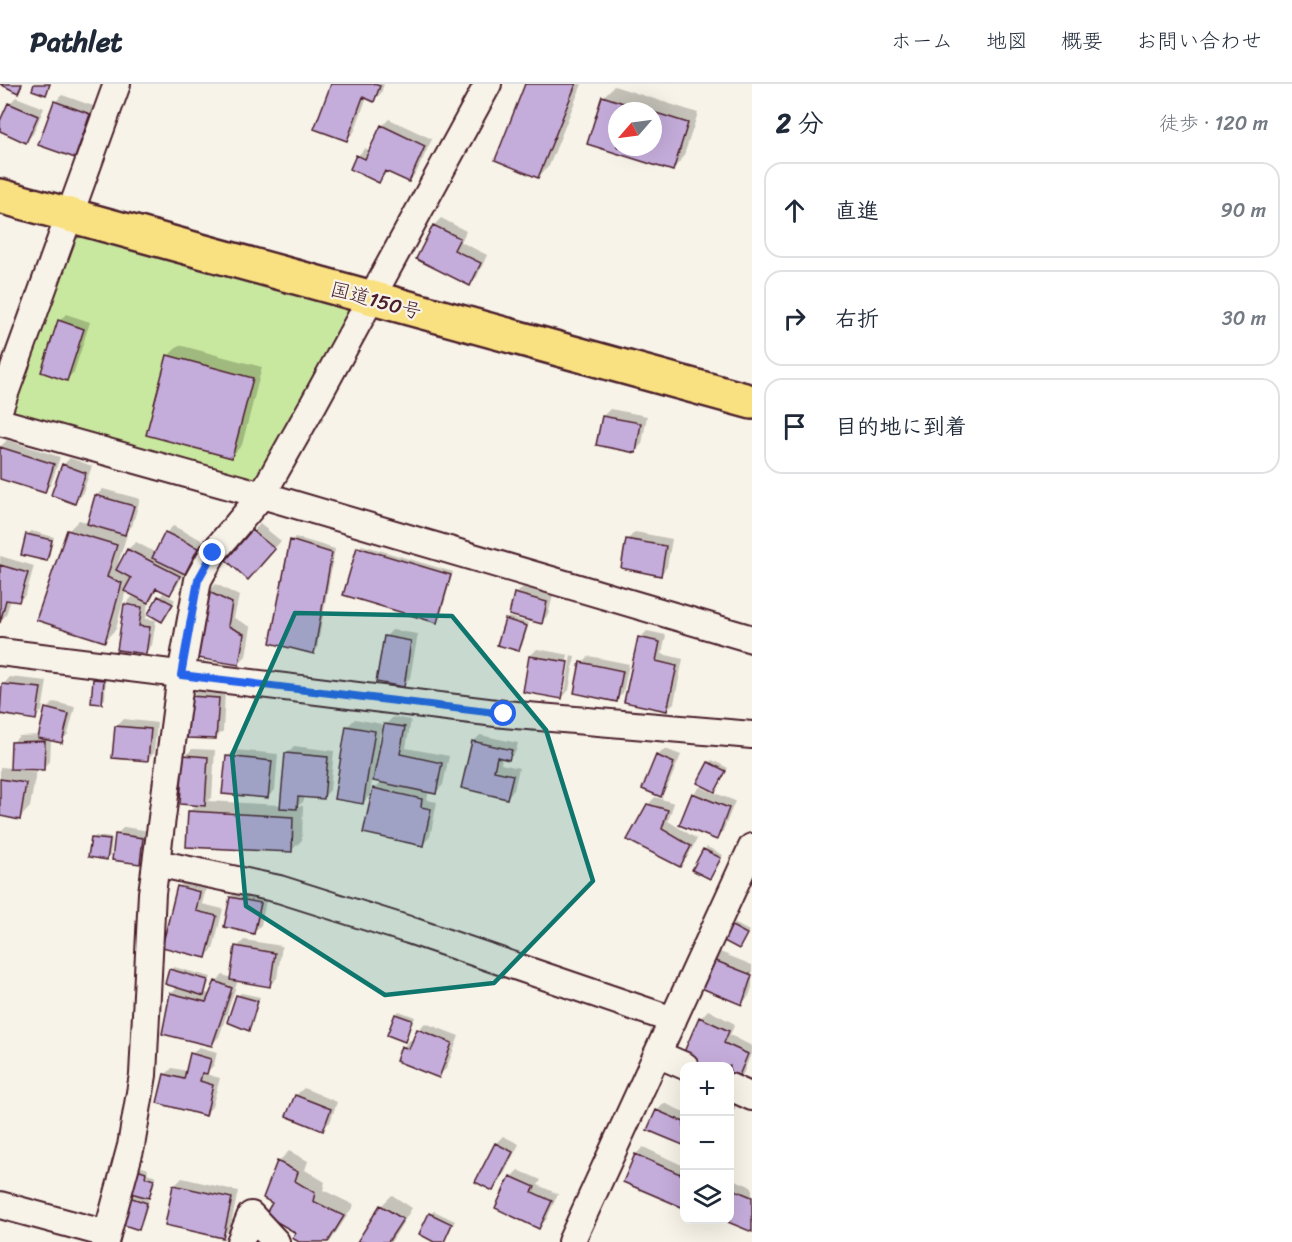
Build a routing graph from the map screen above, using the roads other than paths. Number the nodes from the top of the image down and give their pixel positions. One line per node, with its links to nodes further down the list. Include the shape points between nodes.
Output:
1 (117, 84): 4 (street)
2 (488, 84): 5 (street)
3 (0, 196): 4 (highway, 国道150号)
4 (71, 215): 5 (highway, 国道150号); 7 (street)
5 (372, 299): 6 (highway, 国道150号); 9 (street)
6 (752, 402)
7 (0, 407)
8 (0, 422): 9 (street)
9 (262, 495): 10 (street); 12 (street, via 213,553 198,580)
10 (752, 639)
11 (0, 652): 12 (street)
12 (181, 675): 13 (street, via 504,714); 15 (street)
13 (752, 735)
14 (752, 847): 16 (street)
15 (156, 863): 16 (street, via 279,889); 20 (street, via 144,1075 131,1146)
16 (673, 1020): 17 (street)
17 (657, 1054): 18 (street); 23 (street)
18 (680, 1064)
19 (0, 1205): 20 (street)
20 (106, 1238)
21 (240, 1242): 22 (street, via 251,1215)
22 (276, 1242)
23 (571, 1242)

